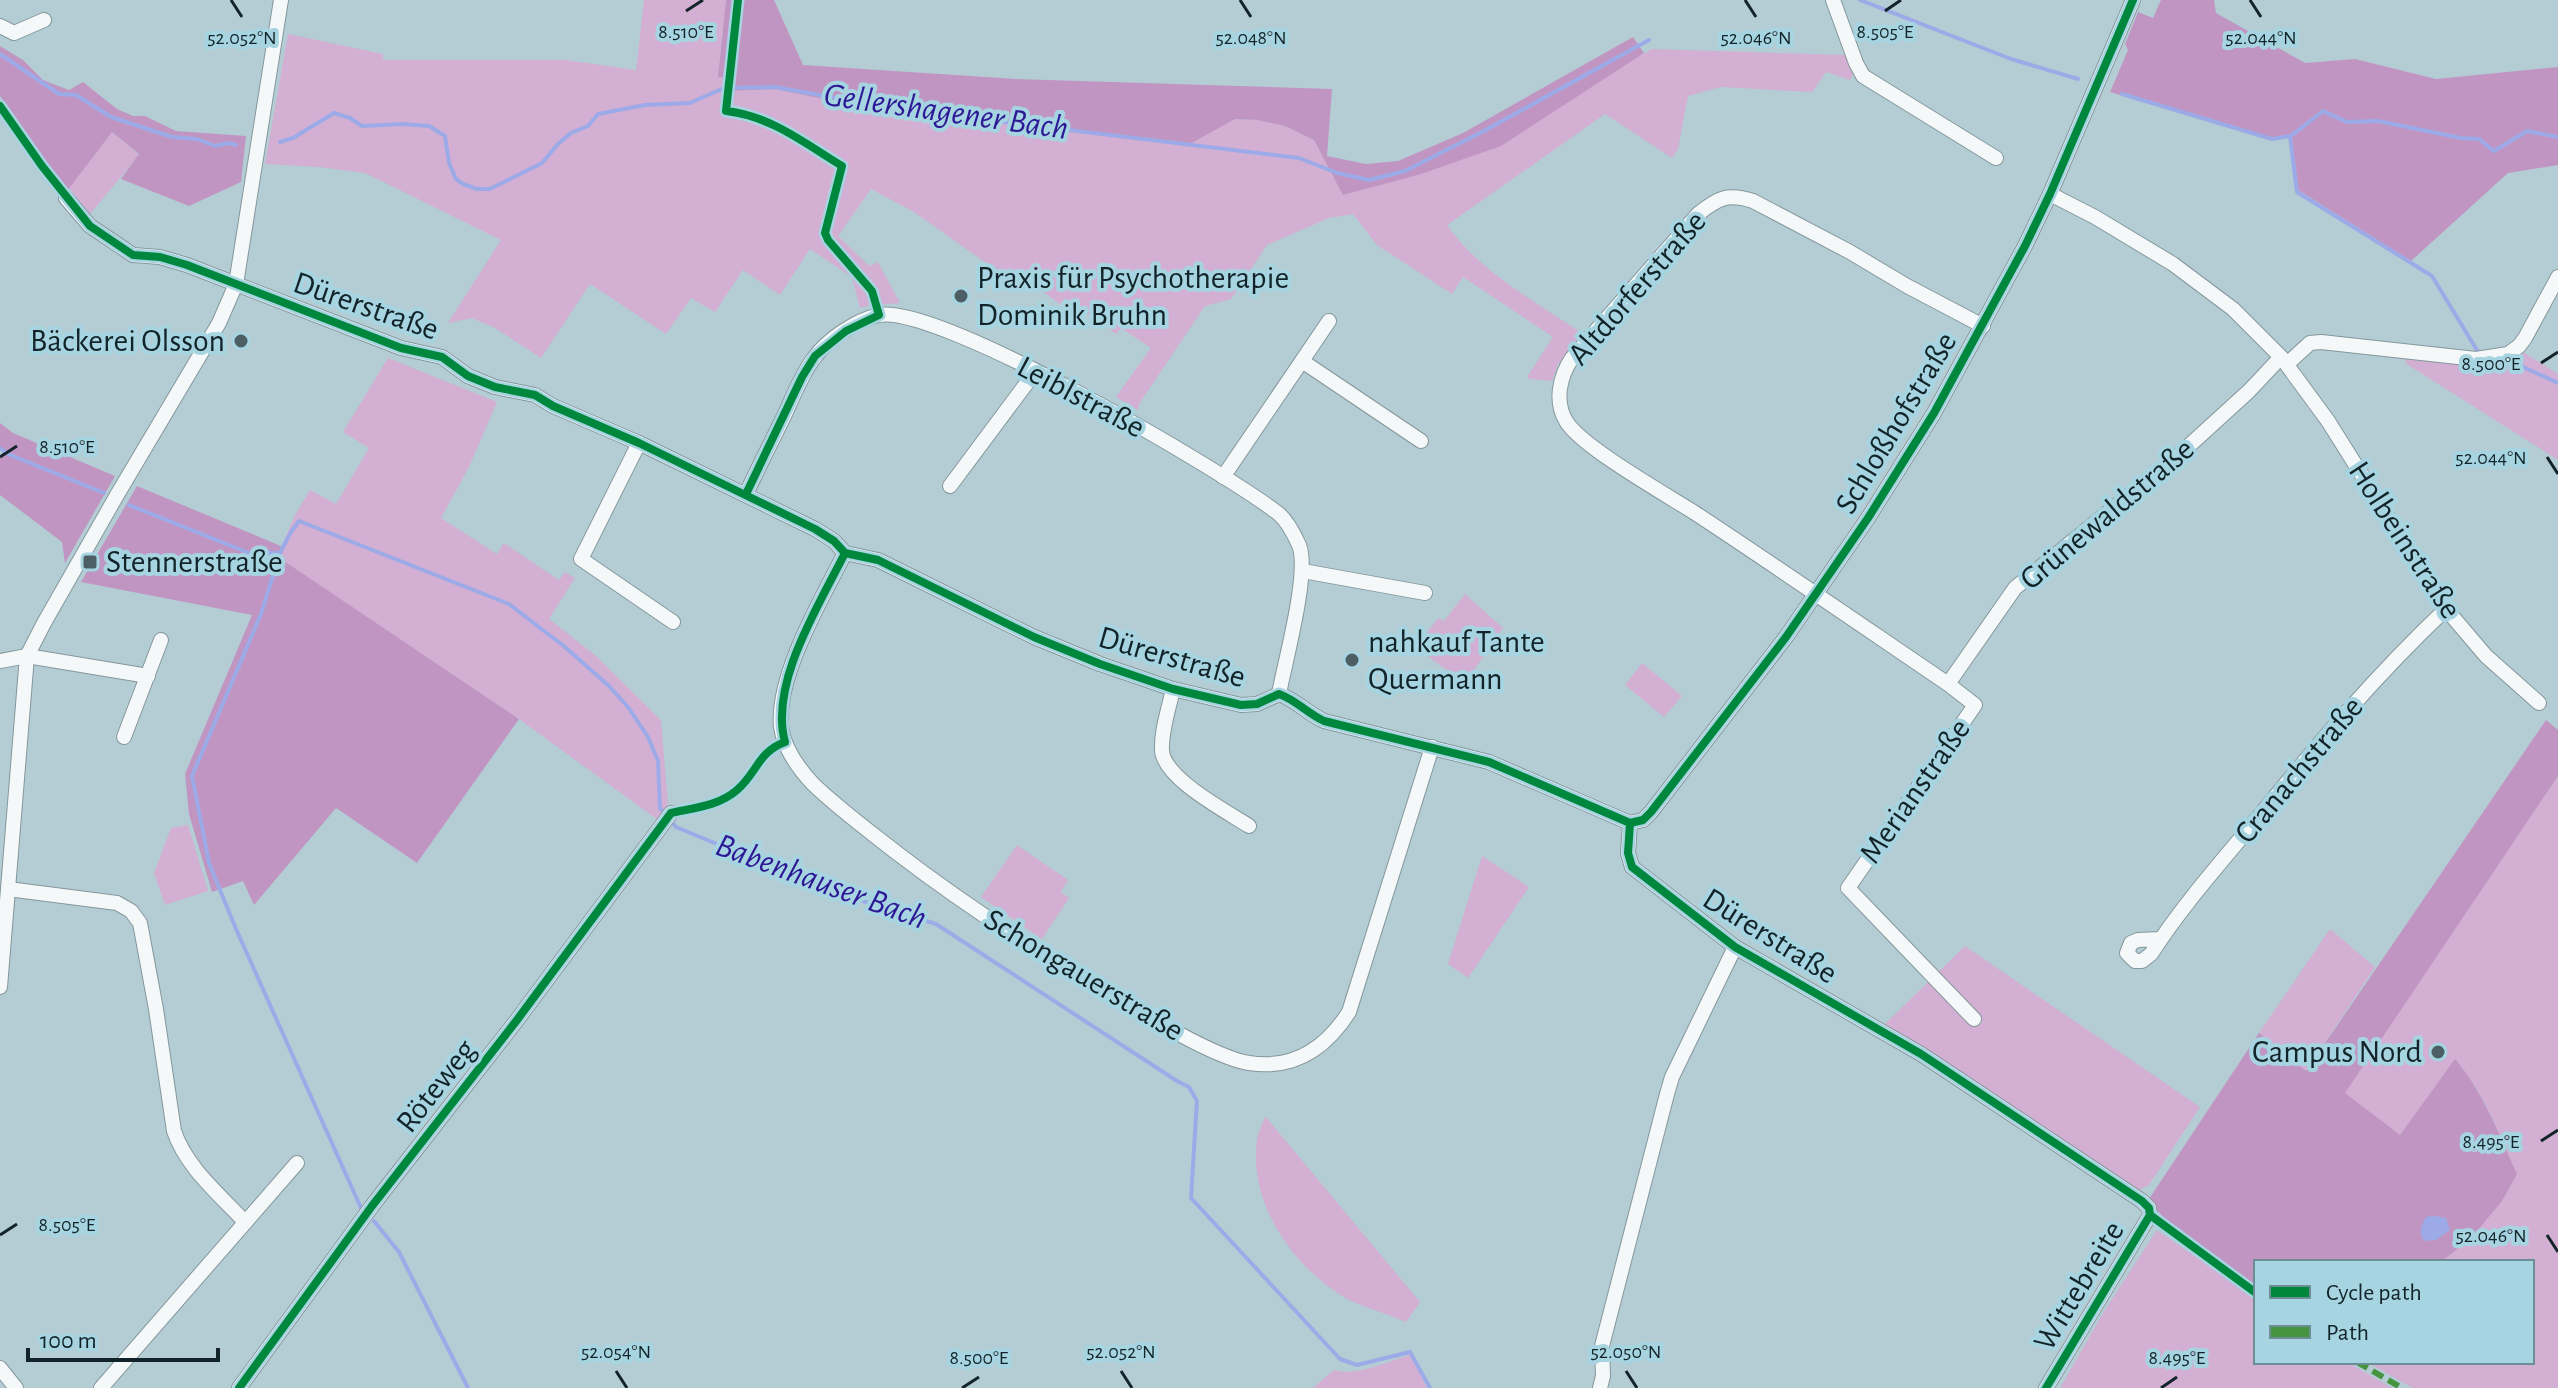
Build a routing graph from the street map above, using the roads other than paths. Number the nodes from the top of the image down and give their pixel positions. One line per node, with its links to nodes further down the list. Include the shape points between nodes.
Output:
1 (281, 0): 10 (street)
2 (1833, 0): 6 (street, via 1863,76)
3 (2133, 0): 7 (street, Schloßhofstraße)
4 (44, 20): 5 (street, via 14,33)
5 (0, 26)
6 (1996, 158)
7 (2050, 194): 12 (street, Schloßhofstraße); 13 (street, Holbeinstraße, via 2151,249 2202,284)
8 (66, 198): 10 (street, Dürerstraße, via 90,226 133,255 160,257)
9 (2558, 277): 13 (street, via 2525,338 2508,354 2476,359 2321,342)
10 (236, 284): 17 (street, Dürerstraße, via 401,348 442,357 468,376 505,391 535,395); 28 (street, via 219,323)
11 (1329, 321): 14 (street)
12 (1983, 326): 24 (street, Schloßhofstraße, via 1908,456); 24 (street, Altdorferstraße, via 1736,196 1715,200 1698,214 1564,370 1560,398 1571,428)
13 (2284, 360): 25 (street, Holbeinstraße); 31 (street, Grünewaldstraße, via 2181,453 2015,588)
14 (1302, 361): 16 (street); 18 (street)
15 (1035, 372): 18 (street, Leiblstraße, via 1126,418); 19 (street); 20 (street, Leiblstraße, via 925,322 879,315 815,356)
16 (1421, 441)
17 (639, 443): 20 (street, Dürerstraße); 26 (street, via 581,559)
18 (1223, 477): 22 (street, Leiblstraße, via 1282,516 1299,545)
19 (950, 486)
20 (746, 494): 21 (street, Dürerstraße, via 815,529)
21 (845, 553): 32 (street, Dürerstraße, via 878,560 1064,650); 36 (street, Schongauerstraße, via 784,690 781,728 799,767 853,819 960,900 1165,1026 1247,1063 1295,1061 1333,1035 1349,1012)
22 (1303, 571): 23 (street); 33 (street, Leiblstraße)
23 (1425, 593)
24 (1815, 595): 31 (street, Merianstraße); 38 (street, Schloßhofstraße, via 1651,812)
25 (2446, 609): 34 (street, Holbeinstraße, via 2486,656); 41 (street, Cranachstraße, via 2343,714)
26 (673, 622)
27 (161, 640): 30 (street)
28 (27, 656): 29 (street); 30 (street); 40 (street)
29 (0, 661)
30 (148, 676): 35 (street)
31 (1948, 684): 44 (street, Merianstraße, via 1975,705 1848,888)
32 (1173, 689): 33 (street, Dürerstraße, via 1241,705); 39 (street, via 1161,747 1167,766)
33 (1279, 694): 36 (street, Dürerstraße, via 1324,721)
34 (2539, 703)
35 (124, 737)
36 (1432, 747): 38 (street, Dürerstraße, via 1489,762)
37 (669, 816): 51 (street, Röteweg)
38 (1630, 823): 42 (street, Dürerstraße, via 1632,867)
39 (1249, 826)
40 (8, 889): 43 (street); 47 (street, via 117,903 140,923 179,1146)
41 (2161, 939)
42 (1735, 947): 46 (street, Dürerstraße, via 1921,1054); 52 (street, Dürerstraße, via 1672,1077 1602,1346)
43 (0, 987)
44 (1974, 1019)
45 (297, 1163): 47 (street)
46 (2149, 1208): 53 (street, Wittebreite, via 2150,1215)
47 (245, 1222): 50 (street)
48 (0, 1368): 49 (street)
49 (16, 1388)
50 (101, 1388)
51 (239, 1388)
52 (1600, 1388)
53 (2046, 1388)

